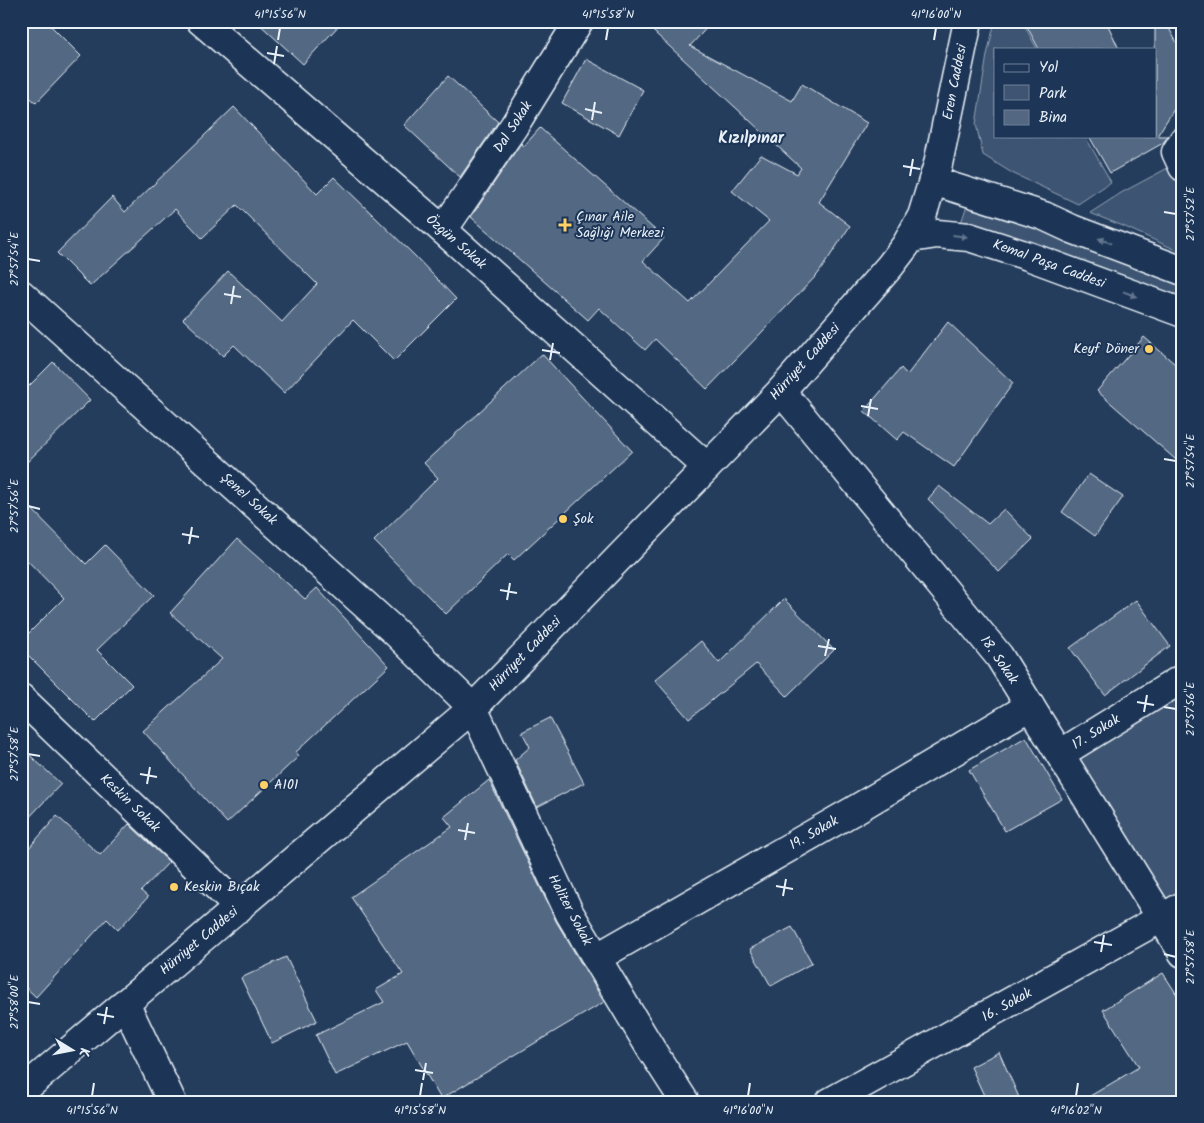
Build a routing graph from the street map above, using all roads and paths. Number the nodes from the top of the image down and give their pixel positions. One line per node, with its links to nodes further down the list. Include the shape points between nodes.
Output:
1 (201, 21): 8 (street, Özgün Sokak)
2 (578, 21): 8 (street, Dal Sokak, via 514,126)
3 (968, 21): 5 (street, Eren Caddesi)
4 (1183, 141): 6 (street, via 1176,152)
5 (943, 144): 7 (street, Hürriyet Caddesi)
6 (1183, 167)
7 (933, 181): 9 (street, Hürriyet Caddesi); 10 (street, one-way to 7, via 1044,216)
8 (443, 230): 14 (street, Özgün Sokak)
9 (911, 238): 12 (street, Kemal Paşa Caddesi, one-way to 12, via 937,234 969,237); 13 (street, Hürriyet Caddesi)
10 (1183, 271)
11 (21, 294): 18 (street, Şenel Sokak, via 392,630)
12 (1183, 314)
13 (781, 391): 14 (street, Hürriyet Caddesi); 17 (street, 18. Sokak, via 999,656)
14 (707, 467): 18 (street, Hürriyet Caddesi)
15 (1183, 678): 19 (street, 17. Sokak)
16 (21, 698): 20 (street, Keskin Sokak)
17 (1030, 706): 19 (street, 18. Sokak); 23 (street, 19. Sokak)
18 (473, 708): 20 (street, Hürriyet Caddesi); 23 (street, Haliter Sokak, via 570,914)
19 (1060, 754): 21 (street, 18. Sokak)
20 (238, 908): 24 (street, Hürriyet Caddesi)
21 (1172, 913): 22 (street, 18. Sokak); 28 (street, 16. Sokak)
22 (1183, 953)
23 (596, 958): 27 (street, Haliter Sokak)
24 (125, 1003): 25 (street, Hürriyet Caddesi); 26 (street)
25 (21, 1092)
26 (172, 1102)
27 (685, 1102)
28 (830, 1102)

